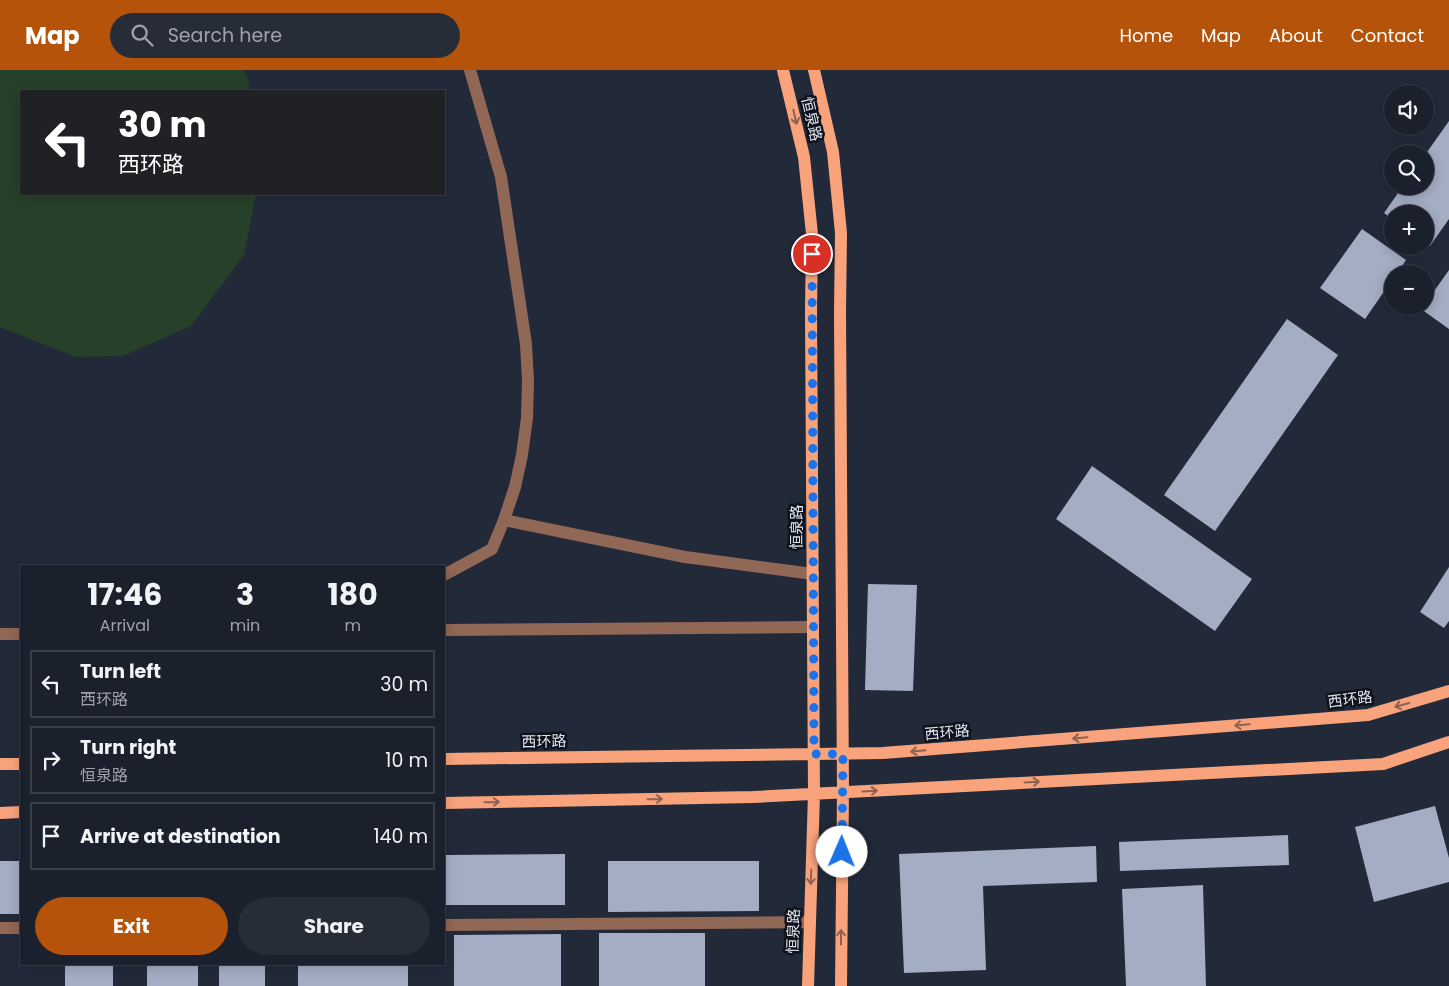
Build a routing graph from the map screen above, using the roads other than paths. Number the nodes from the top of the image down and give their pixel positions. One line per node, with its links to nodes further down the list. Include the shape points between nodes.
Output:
1 (470, 70): 4 (street, via 501,177 526,344 527,418 515,488)
2 (783, 70): 6 (main road, 恒泉路, one-way to 6, via 804,157 812,234)
3 (814, 70): 14 (main road, 恒泉路, via 833,152 841,233)
4 (504, 520): 5 (street, via 492,549); 6 (street, via 685,557)
5 (445, 574)
6 (813, 574): 7 (main road, 恒泉路)
7 (813, 626): 8 (street); 13 (main road, 恒泉路)
8 (445, 630)
9 (0, 634): 10 (street)
10 (20, 634)
11 (1449, 691): 14 (main road, 西环路, one-way to 14, via 1368,715)
12 (1449, 742): 18 (main road, one-way to 12, via 1382,764)
13 (814, 754): 14 (main road, 西环路); 15 (main road, 西环路); 19 (main road, 恒泉路)
14 (843, 754): 18 (main road, 恒泉路)
15 (445, 759)
16 (0, 764): 17 (main road)
17 (20, 764)
18 (843, 792): 19 (main road); 28 (main road, 恒泉路, one-way to 18)
19 (814, 794): 20 (main road, one-way to 19); 23 (main road, 恒泉路, one-way to 23)
20 (445, 803)
21 (20, 812): 22 (main road)
22 (0, 813)
23 (810, 922): 24 (street); 27 (main road, 恒泉路)
24 (445, 924)
25 (0, 928): 26 (street)
26 (20, 928)
27 (808, 986)
28 (841, 986)

